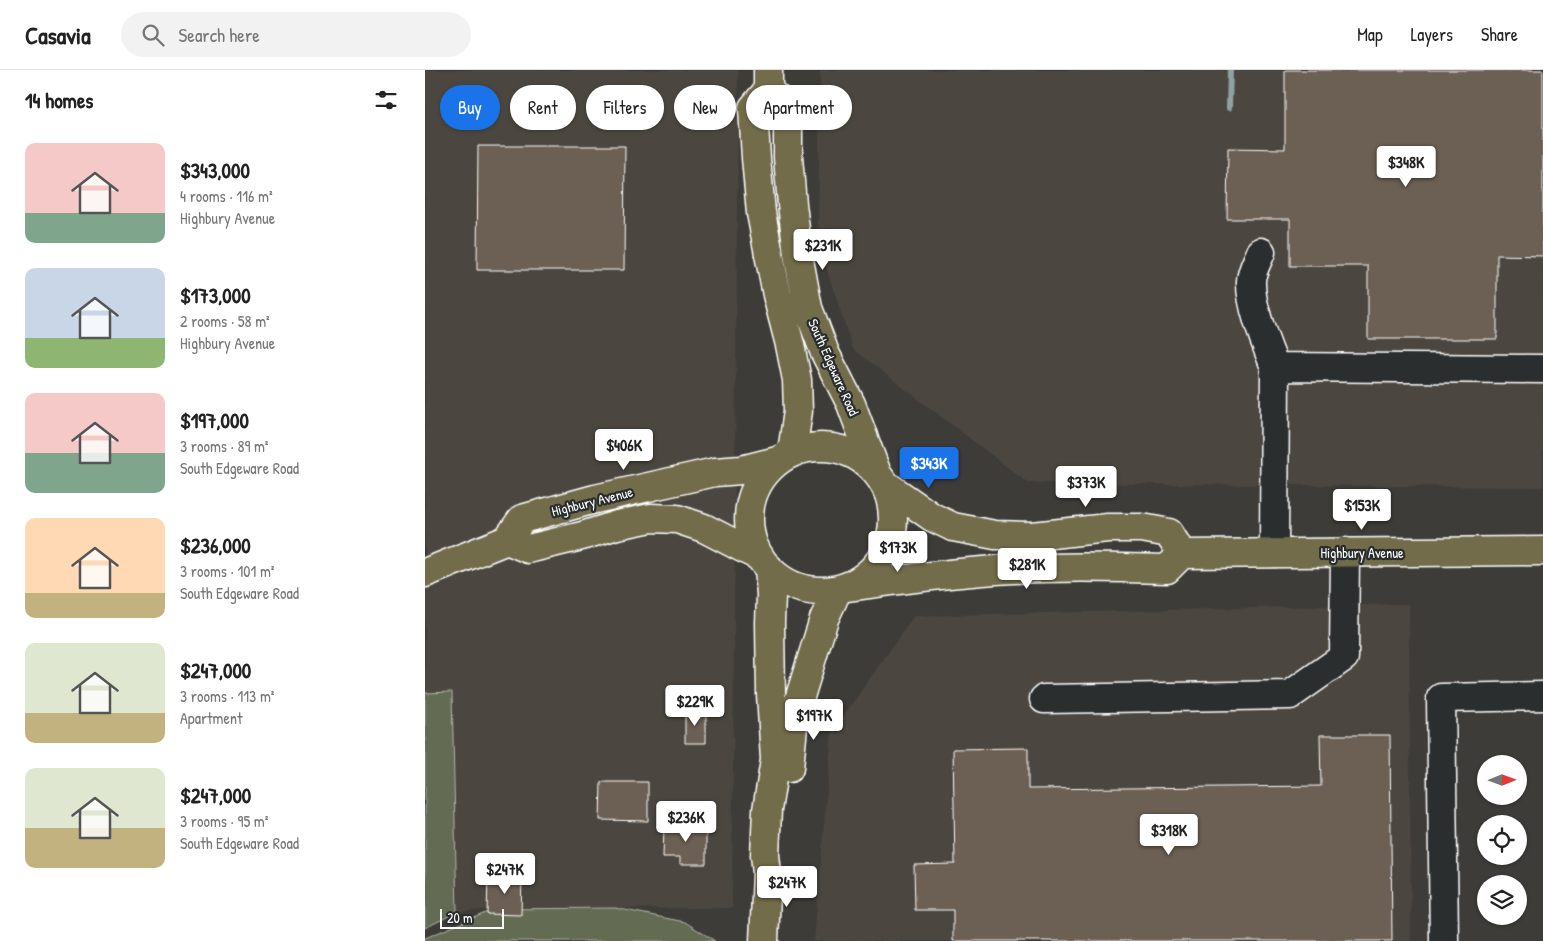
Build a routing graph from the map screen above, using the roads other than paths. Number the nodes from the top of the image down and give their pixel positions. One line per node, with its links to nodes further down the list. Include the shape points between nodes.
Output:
1 (768, 80): 5 (main road, South Edgeware Road, via 753,108 755,158 761,213 797,380 798,411); 6 (main road, South Edgeware Road, via 788,109 792,204 808,308)
2 (1261, 252): 3 (lane, via 1251,280 1254,303)
3 (1275, 368): 4 (lane); 10 (lane)
4 (1543, 369)
5 (784, 457): 6 (main road, via 814,446 837,448 859,456); 7 (main road, Highbury Avenue, via 741,470 715,472 522,519); 12 (main road, via 762,476 750,510 751,538)
6 (881, 478): 11 (main road, via 932,517 953,527 995,535 1032,536 1142,528 1169,533); 14 (main road, via 893,504 890,544 871,572)
7 (507, 540): 12 (main road, Highbury Avenue, via 528,549 651,518 677,519 704,528); 13 (main road)
8 (1543, 550): 9 (main road, Highbury Avenue)
9 (1345, 552): 10 (main road, Highbury Avenue); 16 (lane, via 1344,657 1290,695)
10 (1274, 553): 11 (main road, Highbury Avenue)
11 (1182, 554): 14 (main road, via 1167,570 998,570)
12 (765, 563): 14 (main road, via 777,576 799,588 824,592); 17 (main road, via 771,595 775,760 767,810)
13 (425, 573)
14 (843, 588): 17 (main road, via 824,620 794,716 779,857)
15 (1543, 696): 19 (lane, via 1441,698)
16 (1044, 699)
17 (767, 873): 18 (main road)
18 (765, 941)
19 (1444, 941)

